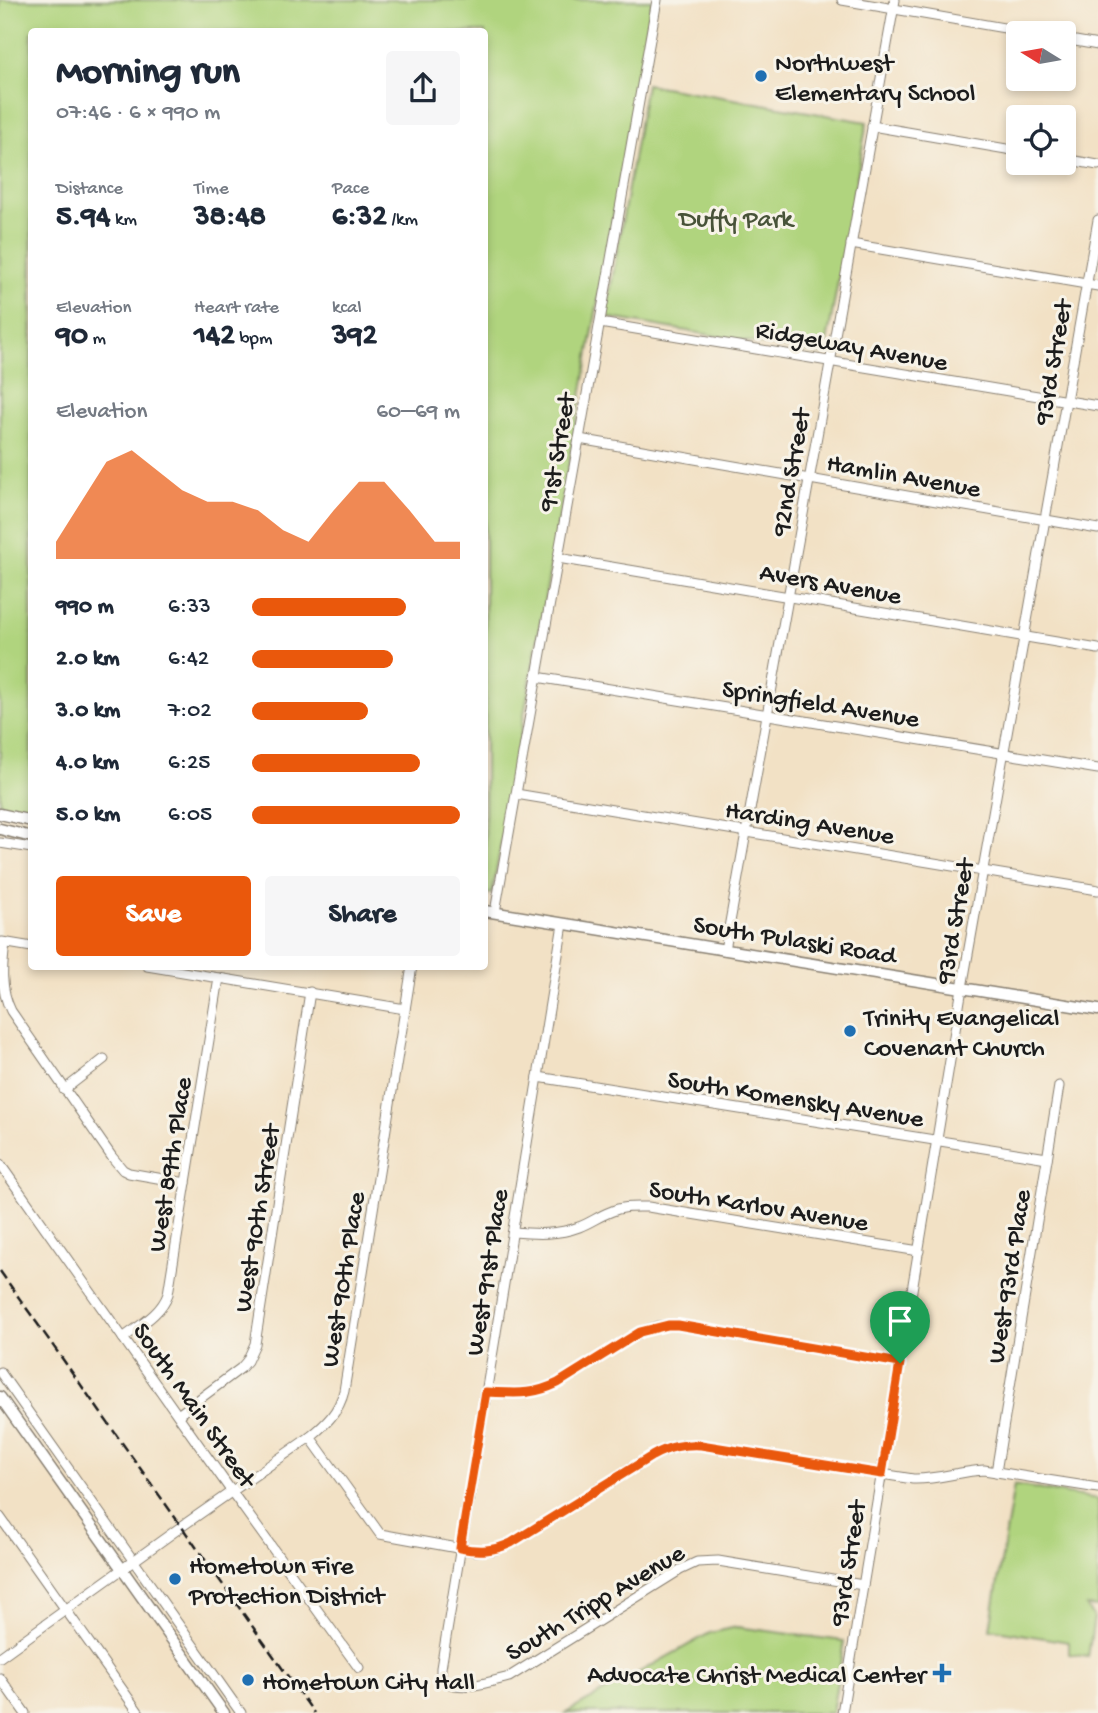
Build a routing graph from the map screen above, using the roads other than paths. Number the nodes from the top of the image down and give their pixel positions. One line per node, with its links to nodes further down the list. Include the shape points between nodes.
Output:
1 (657, 0): 15 (street, 91st Street)
2 (842, 0): 3 (street)
3 (894, 4): 4 (street); 7 (street, 92nd Street)
4 (1006, 27)
5 (1076, 41): 6 (street)
6 (1098, 45)
7 (872, 126): 8 (street); 12 (street, 92nd Street)
8 (1006, 149)
9 (1076, 161): 10 (street)
10 (1098, 165)
11 (1098, 220): 13 (street, 93rd Street)
12 (852, 244): 13 (street); 16 (street, 92nd Street)
13 (1087, 284): 14 (street); 17 (street, 93rd Street)
14 (1098, 286)
15 (600, 323): 16 (street, Ridgeway Avenue); 19 (street, 91st Street)
16 (830, 361): 17 (street, Ridgeway Avenue); 20 (street, 92nd Street)
17 (1066, 401): 18 (street, Ridgeway Avenue); 21 (street, 93rd Street)
18 (1098, 406)
19 (579, 439): 20 (street, Hamlin Avenue); 23 (street, 91st Street)
20 (809, 479): 21 (street, Hamlin Avenue); 24 (street, 92nd Street)
21 (1045, 520): 22 (street, Hamlin Avenue); 25 (street, 93rd Street)
22 (1098, 529)
23 (558, 558): 24 (street, Avers Avenue); 27 (street, 91st Street)
24 (788, 596): 25 (street, Avers Avenue); 28 (street, 92nd Street)
25 (1024, 636): 26 (street, Avers Avenue); 29 (street, 93rd Street)
26 (1098, 649)
27 (537, 677): 28 (street, Springfield Avenue); 31 (street, 91st Street)
28 (767, 715): 29 (street, Springfield Avenue); 35 (street, 92nd Street)
29 (1003, 754): 30 (street, Springfield Avenue); 39 (street, 93rd Street)
30 (1098, 769)
31 (516, 794): 35 (street, Harding Avenue); 41 (street, 91st Street)
32 (0, 814): 33 (main road)
33 (28, 820)
34 (0, 830): 36 (main road)
35 (746, 832): 39 (street, Harding Avenue); 45 (street, 92nd Street)
36 (28, 836)
37 (0, 842): 38 (street)
38 (28, 847)
39 (983, 871): 40 (street, Harding Avenue); 49 (street, 93rd Street)
40 (1098, 890)
41 (490, 911): 42 (main road, South Pulaski Road)
42 (564, 924): 45 (main road, South Pulaski Road); 54 (street, West 91st Place)
43 (3, 942): 44 (street); 56 (street, via 6,1002)
44 (28, 946)
45 (725, 950): 49 (main road, South Pulaski Road)
46 (170, 970): 48 (street)
47 (411, 970): 51 (street, West 90th Place)
48 (219, 978): 50 (street); 60 (street, West 89th Place)
49 (962, 988): 52 (main road, South Pulaski Road); 57 (street, 93rd Street)
50 (310, 992): 51 (street); 68 (street, West 90th Street, via 255,1344 241,1368)
51 (405, 1009): 69 (street, West 90th Place, via 342,1399 328,1423)
52 (1098, 1010)
53 (104, 1059): 56 (street)
54 (538, 1077): 57 (street, South Komensky Avenue); 61 (street, West 91st Place)
55 (1059, 1086): 58 (street, West 93rd Place)
56 (64, 1090): 60 (street, via 123,1170)
57 (937, 1141): 58 (street, South Komensky Avenue); 62 (street, 93rd Street)
58 (1047, 1158): 70 (street, West 93rd Place)
59 (0, 1164): 63 (street, South Main Street)
60 (186, 1183): 63 (street, West 89th Place, via 166,1300)
61 (513, 1232): 62 (street, South Karlov Avenue, via 562,1232 629,1206); 66 (street, West 91st Place)
62 (919, 1251): 64 (street, 93rd Street)
63 (123, 1338): 68 (street, South Main Street)
64 (900, 1363): 66 (street, via 668,1325 640,1332 544,1390); 71 (street, 93rd Street)
65 (0, 1372): 76 (street)
66 (486, 1392): 75 (street, West 91st Place)
67 (0, 1397): 77 (main road)
68 (178, 1415): 73 (street, South Main Street)
69 (310, 1437): 73 (street, West 90th Place); 75 (street, via 380,1534)
70 (996, 1472): 71 (street, via 974,1470 920,1479); 72 (street)
71 (882, 1474): 75 (street, via 681,1445 652,1456 511,1543 483,1551); 78 (street, 93rd Street)
72 (1098, 1488)
73 (232, 1492): 76 (street, West 90th Place); 81 (street, South Main Street)
74 (0, 1517): 79 (street)
75 (460, 1548): 82 (street, West 91st Place)
76 (134, 1561): 77 (street, West 90th Place); 87 (street)
77 (122, 1569): 79 (street, West 90th Place); 86 (main road)
78 (863, 1585): 82 (street, South Tripp Avenue, via 697,1562 509,1677 457,1686 445,1682); 88 (street, 93rd Street)
79 (65, 1610): 80 (street, West 90th Place); 85 (street)
80 (0, 1657)
81 (359, 1668)
82 (440, 1668)
83 (0, 1678): 84 (street)
84 (25, 1713)
85 (139, 1713)
86 (224, 1713)
87 (241, 1713)
88 (842, 1713)

